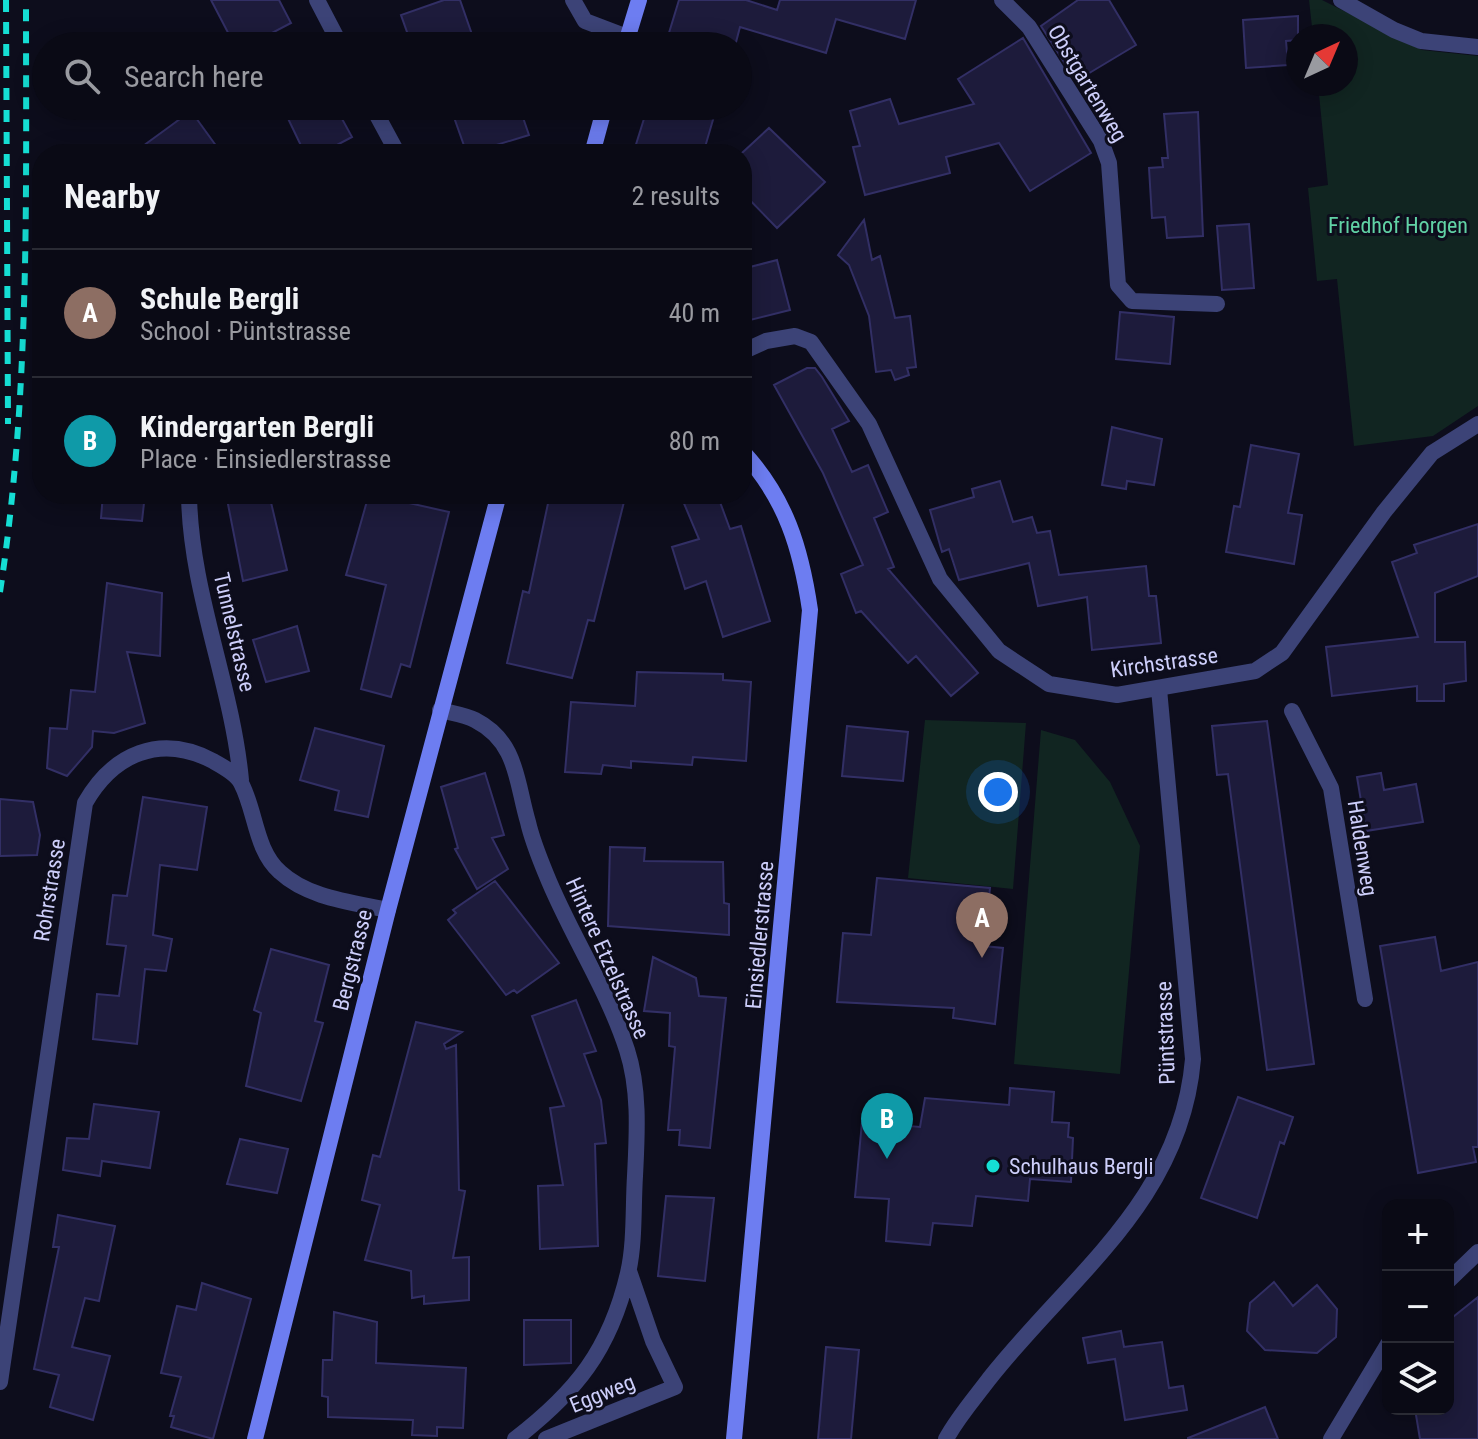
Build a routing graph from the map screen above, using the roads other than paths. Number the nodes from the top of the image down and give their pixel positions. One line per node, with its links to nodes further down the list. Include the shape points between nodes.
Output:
1 (317, 0): 6 (street)
2 (573, 0): 7 (street, via 585,21)
3 (639, 0): 8 (main road)
4 (1002, 0): 14 (street, Obstgartenweg, via 1029,27 1101,141 1109,163 1118,285 1132,301)
5 (1341, 0): 9 (street, via 1421,41)
6 (334, 32)
7 (606, 32)
8 (629, 32)
9 (1478, 47)
10 (380, 120): 12 (street)
11 (601, 120): 13 (main road)
12 (393, 144)
13 (595, 144)
14 (1217, 304)
15 (752, 347): 20 (street, Kirchstrasse, via 795,336 811,342 869,424 940,579 999,651 1049,684 1077,691 1117,695)
16 (1478, 424): 20 (street, Kirchstrasse, via 1432,453 1282,653 1255,671)
17 (752, 466): 35 (main road, Einsiedlerstrasse, via 783,511 801,553 810,610)
18 (189, 504): 23 (street, Tunnelstrasse, via 189,530 236,731)
19 (496, 504): 21 (main road, Bergstrasse)
20 (1159, 689): 36 (street, Püntstrasse, via 1193,1059 1190,1095 1179,1133 1141,1202 1004,1360)
21 (440, 710): 24 (main road, Bergstrasse); 27 (street, Hintere Etzelstrasse, via 475,719 503,740 514,759 546,875 628,1053 637,1138)
22 (1292, 711): 25 (street, Haldenweg, via 1331,788)
23 (241, 780): 24 (street, via 263,849 277,870 319,894); 30 (street, Rohrstrasse, via 196,752 160,749 130,756 110,770 85,803)
24 (388, 910): 32 (main road, Bergstrasse)
25 (1365, 999)
26 (1478, 1252): 28 (street)
27 (629, 1271): 31 (street, Hintere Etzelstrasse); 33 (street, Hintere Etzelstrasse, via 599,1350 581,1379 558,1406)
28 (1454, 1275)
29 (1382, 1354): 37 (street)
30 (0, 1382)
31 (675, 1387): 34 (street, Eggweg)
32 (255, 1439)
33 (515, 1439)
34 (546, 1439)
35 (734, 1439)
36 (946, 1439)
37 (1331, 1439)

